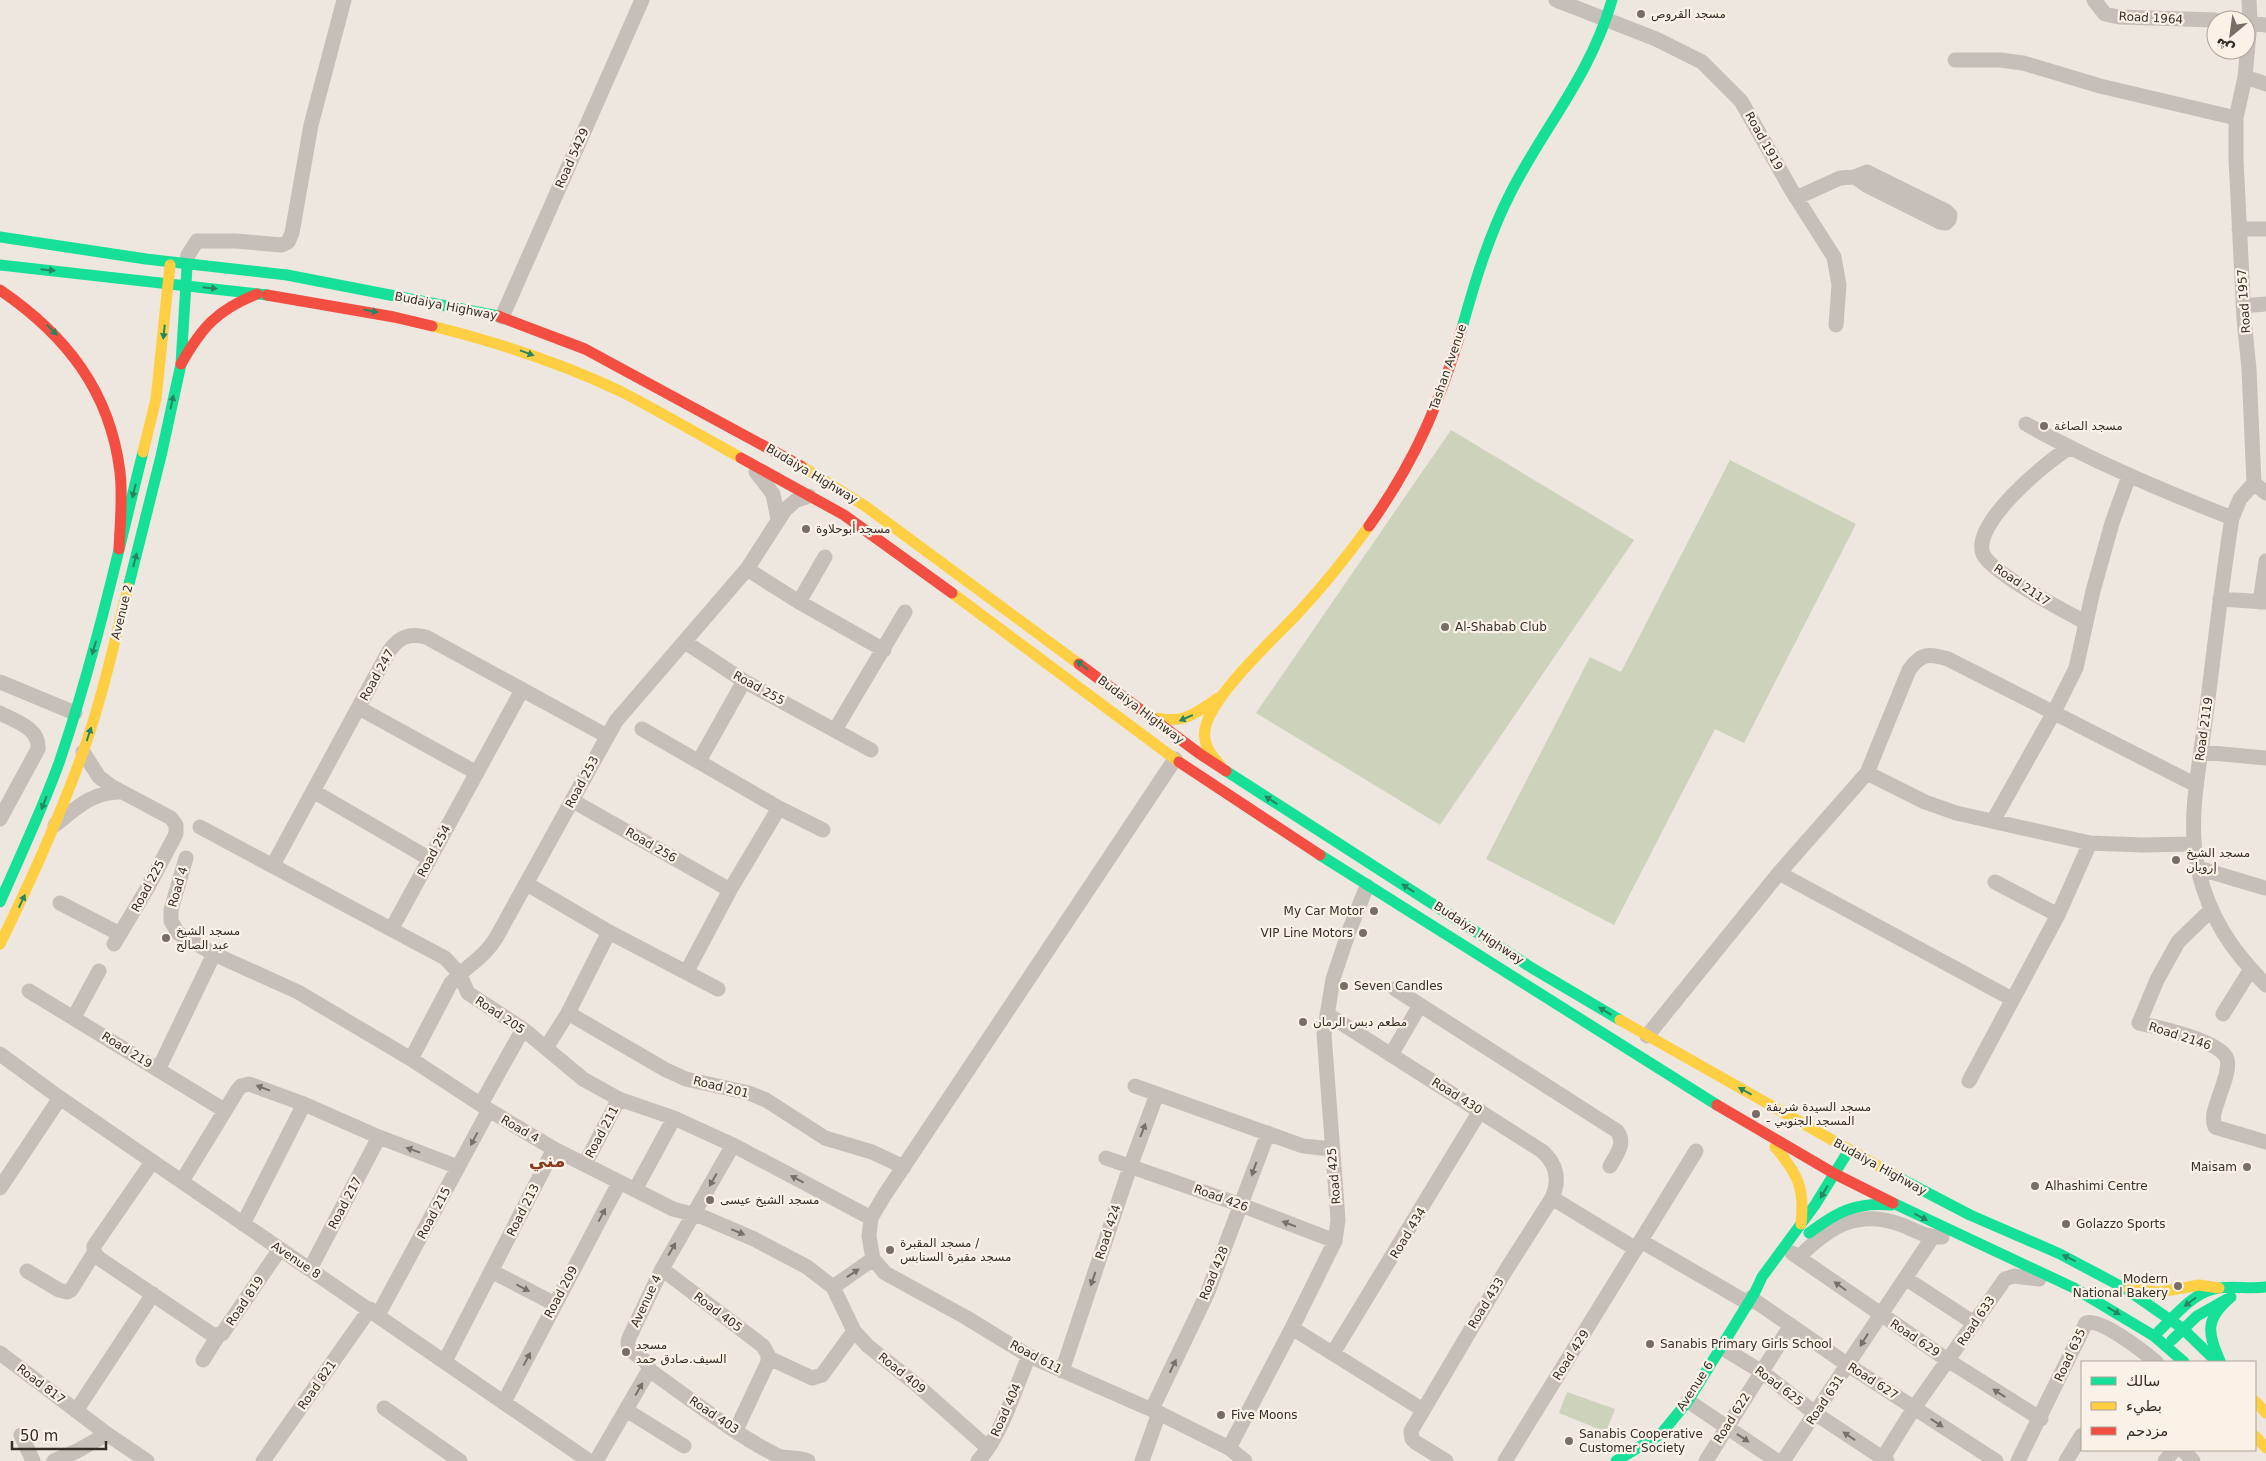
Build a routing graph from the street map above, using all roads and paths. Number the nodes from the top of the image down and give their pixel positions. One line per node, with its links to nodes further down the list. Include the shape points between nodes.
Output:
1 (344, 0): 19 (street, via 311,125 288,242 281,245 196,241)
2 (642, 0): 27 (street, Road 5429)
3 (1556, 0): 6 (street, Road 1919)
4 (1612, 0): 6 (main road, Tashan Avenue)
5 (2094, 0): 7 (street, Road 1964, via 2105,14 2118,17)
6 (1608, 20): 14 (street, Road 1919, via 1656,39 1702,62 1716,74 1741,101); 53 (main road, Tashan Avenue, via 1584,72 1525,168 1491,234 1451,366 1411,460 1391,495 1306,604)
7 (2206, 20)
8 (1955, 60): 12 (street, via 2023,63 2100,86)
9 (2246, 60): 10 (street, Road 1957)
10 (2245, 77): 11 (street); 12 (street, Road 1957)
11 (2266, 84)
12 (2236, 118): 15 (street, Road 1957)
13 (1855, 177): 13 (street, via 1868,172 1946,211 1949,220 1940,222); 14 (street, via 1840,178)
14 (1796, 198): 28 (street, Road 1919, via 1834,257 1839,284)
15 (2239, 229): 16 (street); 26 (street, Road 1957)
16 (2266, 229)
17 (0, 237): 18 (main road, Budaiya Highway)
18 (170, 262): 19 (main road, Budaiya Highway); 21 (main road, Avenue 2)
19 (187, 263): 22 (main road, Avenue 2); 27 (main road, Budaiya Highway, via 287,275)
20 (0, 264): 21 (main road, Budaiya Highway, one-way to 21)
21 (169, 283): 22 (main road, Budaiya Highway); 39 (main road, Avenue 2, one-way to 39, via 156,398)
22 (186, 285): 24 (main road, Budaiya Highway, one-way to 24); 29 (main road, Avenue 2)
23 (0, 290): 39 (main road, one-way to 39, via 43,320 64,342 102,402 114,436 120,474)
24 (258, 294): 29 (main road, via 215,314 195,338); 32 (main road, Budaiya Highway, one-way to 32, via 397,316 503,344 621,392)
25 (2266, 304): 26 (street)
26 (2243, 306): 34 (street, Road 1957, via 2250,369)
27 (502, 317): 58 (main road, Budaiya Highway, one-way to 27, via 957,572 833,485 584,349)
28 (1836, 325)
29 (180, 364): 63 (main road, Avenue 2, one-way to 29, via 135,563)
30 (2026, 424): 31 (street)
31 (2069, 448): 33 (street); 47 (street, Road 2117, via 2040,468 2002,506 1981,546 1987,560 1998,569 2055,607)
32 (747, 463): 36 (main road, Budaiya Highway); 38 (street, via 773,494)
33 (2129, 476): 37 (street); 47 (street, via 2112,523)
34 (2254, 483): 35 (street); 37 (street, Road 2119, via 2240,499)
35 (2266, 493)
36 (809, 496): 38 (street, Road 253, via 789,505); 66 (main road, Budaiya Highway, via 872,534)
37 (2232, 518): 43 (street, Road 2119)
38 (778, 519): 42 (street, Road 253)
39 (119, 549): 56 (main road, Avenue 2, one-way to 56)
40 (825, 557): 44 (street)
41 (2266, 561): 45 (street)
42 (747, 569): 44 (street); 48 (street, Road 253)
43 (2220, 599): 45 (street); 64 (street, Road 2119)
44 (799, 602): 49 (street)
45 (2263, 602)
46 (905, 612): 49 (street)
47 (2085, 622): 57 (street, via 2076,668)
48 (685, 642): 50 (street, Road 255); 61 (street, Road 253, via 631,703)
49 (884, 650): 60 (street)
50 (744, 681): 60 (street, Road 255); 67 (street)
51 (0, 682): 56 (street)
52 (522, 690): 54 (street, Road 247, via 415,634 395,643); 61 (street, Road 247); 69 (street, Road 254)
53 (1220, 697): 58 (main road, one-way to 58, via 1189,718 1176,722); 68 (main road, via 1204,731 1204,739 1211,757)
54 (359, 708): 69 (street); 72 (street, Road 247)
55 (0, 713): 76 (street, via 30,729 38,743)
56 (76, 713): 93 (main road, Avenue 2, one-way to 93, via 41,809)
57 (2053, 714): 70 (street, via 1948,659 1923,656 1909,670); 71 (street); 77 (street)
58 (1148, 716): 68 (main road, Budaiya Highway)
59 (642, 729): 67 (street)
60 (836, 730): 62 (street, Road 255)
61 (607, 736): 74 (street, Road 253)
62 (872, 750)
63 (83, 752): 73 (street, via 99,777); 78 (main road, Avenue 2)
64 (2201, 752): 65 (street); 71 (street, Road 2119)
65 (2266, 758)
66 (1175, 759): 90 (main road, Budaiya Highway); 147 (street)
67 (699, 761): 75 (street)
68 (1227, 772): 116 (main road, Budaiya Highway, one-way to 68, via 1532,968)
69 (477, 773): 84 (street, Road 254)
70 (1866, 773): 77 (street, via 1925,802 1956,813); 87 (street)
71 (2196, 785): 82 (street, Road 2119)
72 (313, 791): 84 (street); 85 (street, Road 247)
73 (123, 792): 78 (street, via 94,796); 94 (street, Road 225, via 171,818 176,825 176,834 148,887 117,938 114,931)
74 (573, 801): 89 (street, Road 253); 92 (street, Road 256)
75 (778, 808): 80 (street); 92 (street)
76 (0, 818)
77 (1993, 820): 81 (street)
78 (54, 826): 99 (main road, Avenue 2, one-way to 78, via 38,867)
79 (200, 827): 85 (street, Road 205)
80 (823, 830)
81 (2090, 843): 82 (street); 96 (street)
82 (2194, 844): 86 (street, Road 2119)
83 (186, 858): 100 (street, Road 4, via 171,910 171,921 178,933)
84 (430, 859): 97 (street, Road 254)
85 (272, 865): 97 (street, Road 205)
86 (2198, 868): 91 (street); 95 (street, Road 2119)
87 (1779, 873): 109 (street); 116 (street)
88 (1996, 882): 96 (street)
89 (527, 884): 98 (street); 104 (street, Road 253, via 491,948)
90 (1367, 886): 112 (street, Road 425, via 1333,979); 133 (main road, Budaiya Highway)
91 (2265, 888)
92 (730, 890): 103 (street)
93 (0, 902)
94 (60, 903)
95 (2210, 912): 101 (street, Road 2119); 135 (street, Road 2146, via 2178,942 2139,1023 2205,1043 2223,1053 2227,1068 2213,1116 2215,1127)
96 (2058, 915): 109 (street)
97 (392, 928): 104 (street, Road 205, via 445,958)
98 (609, 932): 103 (street); 111 (street)
99 (0, 944)
100 (214, 954): 120 (street, Road 4, via 298,992); 121 (street)
101 (2251, 970): 105 (street, Road 2119); 113 (street)
102 (98, 971): 114 (street)
103 (687, 971): 107 (street)
104 (459, 973): 115 (street, Road 205, via 468,993); 120 (street, Road 253, via 440,1000)
105 (2266, 985)
106 (1395, 988): 110 (street)
107 (718, 989)
108 (30, 990): 114 (street, Road 219)
109 (2012, 998): 122 (street)
110 (1420, 1005): 118 (street); 145 (street, via 1617,1131 1622,1144)
111 (568, 1013): 117 (street); 147 (street, Road 201, via 666,1070 686,1079 749,1093 766,1100 825,1138 872,1152)
112 (1326, 1014): 118 (street, Road 430); 138 (street, Road 425, via 1324,1034)
113 (2223, 1014)
114 (74, 1017): 121 (street, Road 219)
115 (523, 1029): 117 (street, Road 205); 128 (street, Road 215)
116 (1647, 1036): 140 (main road, Budaiya Highway, one-way to 116)
117 (546, 1048): 126 (street, Road 205, via 583,1078)
118 (1391, 1055): 130 (street, Road 430)
119 (2, 1056): 125 (street, Avenue 8)
120 (411, 1059): 128 (street, Road 4)
121 (158, 1070): 129 (street, Road 219)
122 (1969, 1081)
123 (1135, 1086): 124 (street)
124 (1157, 1094): 132 (street); 144 (street, Road 424, one-way to 124)
125 (60, 1098): 142 (street, Avenue 8); 152 (street)
126 (619, 1099): 131 (street, Road 205); 143 (street, Road 211)
127 (304, 1104): 129 (street, one-way to 129, via 256,1085 241,1086); 134 (street); 161 (street)
128 (485, 1107): 137 (street, Road 4); 146 (street, Road 215, one-way to 146)
129 (224, 1110): 150 (street)
130 (1480, 1111): 155 (street, Road 430, via 1547,1155 1556,1172); 199 (street, Road 434)
131 (674, 1118): 136 (street, Road 205); 153 (street)
132 (1268, 1133): 138 (street, via 1310,1148); 156 (street, Road 428, one-way to 156)
133 (1764, 1134): 149 (main road, Budaiya Highway); 162 (main road, via 1791,1165 1800,1182)
134 (379, 1137): 146 (street, one-way to 134); 172 (street, Road 217)
135 (2266, 1142)
136 (733, 1145): 159 (street, one-way to 159); 160 (street, Road 205, one-way to 136)
137 (554, 1149): 143 (street, Road 4); 173 (street, Road 213)
138 (1332, 1149): 165 (street, Road 425, via 1338,1220)
139 (1696, 1150): 166 (street, Road 429)
140 (1849, 1150): 148 (main road, Budaiya Highway); 149 (main road, Avenue 6)
141 (1106, 1158): 144 (street, Road 426)
142 (152, 1162): 150 (street, Avenue 8); 168 (street, via 97,1241)
143 (584, 1164): 151 (street, Road 4)
144 (1130, 1166): 156 (street, Road 426); 211 (street, Road 424, one-way to 211)
145 (1610, 1166)
146 (458, 1167): 186 (street, Road 215)
147 (904, 1167): 160 (street)
148 (1853, 1168): 149 (main road, Budaiya Highway); 154 (main road); 158 (main road, Budaiya Highway); 180 (main road, Budaiya Highway, one-way to 148, via 2060,1254)
149 (1835, 1174): 162 (main road, Avenue 6, one-way to 162)
150 (182, 1181): 161 (street, Avenue 8)
151 (619, 1182): 153 (street, Road 4); 185 (street, Road 209, one-way to 151)
152 (0, 1188)
153 (635, 1190): 159 (street, Road 4)
154 (1839, 1190)
155 (1552, 1198): 166 (street); 220 (street, Road 433)
156 (1241, 1205): 165 (street, Road 426, one-way to 156); 221 (street, Road 428, one-way to 156, via 1207,1294)
157 (1830, 1205): 162 (main road, Avenue 6)
158 (1901, 1207): 162 (main road, via 1874,1203 1855,1205); 163 (main road, Budaiya Highway, one-way to 163)
159 (693, 1216): 171 (street, Avenue 4, one-way to 159); 177 (street, Road 4, one-way to 177, via 703,1217 754,1239 807,1267)
160 (871, 1218): 170 (street, via 869,1236)
161 (243, 1224): 167 (street, Avenue 8)
162 (1805, 1229): 169 (main road, Avenue 6); 184 (main road, Avenue 6, via 1762,1276)
163 (1960, 1236): 164 (street); 176 (main road, Budaiya Highway)
164 (1932, 1238): 169 (street, via 1888,1220 1862,1218 1832,1229); 175 (street, Road 631)
165 (1335, 1241): 191 (street, Road 425)
166 (1639, 1245): 184 (street, Road 627); 250 (street, Road 429)
167 (280, 1249): 172 (street, Avenue 8); 194 (street, Road 819)
168 (94, 1252): 174 (street, via 68,1292); 182 (street, Road 819)
169 (1796, 1255): 184 (main road, Avenue 6); 187 (street, Road 629, one-way to 169)
170 (873, 1260): 177 (street, one-way to 170); 200 (street, Road 611, via 885,1273)
171 (662, 1268): 201 (street, Road 405, via 763,1346); 210 (street, Avenue 4, via 628,1341 630,1350 647,1361)
172 (310, 1269): 186 (street, Avenue 8)
173 (491, 1271): 185 (street, one-way to 185); 203 (street, Road 213)
174 (27, 1272)
175 (1905, 1278): 187 (street, Road 631); 189 (street)
176 (2062, 1282): 189 (street, Road 633, via 2014,1276 2005,1278); 195 (main road, Budaiya Highway, one-way to 195)
177 (833, 1286): 193 (street, Road 409)
178 (2266, 1287): 181 (main road)
179 (2219, 1288): 180 (main road, via 2199,1285 2160,1292); 181 (main road); 188 (main road, one-way to 188, via 2194,1298)
180 (2126, 1289): 188 (main road, Budaiya Highway)
181 (2247, 1289): 183 (main road)
182 (153, 1294): 194 (street, Road 819); 218 (street)
183 (2231, 1297): 192 (main road, via 2210,1306); 208 (main road, via 2216,1310 2209,1324 2209,1337)
184 (1752, 1298): 190 (street, Road 627); 197 (main road, Avenue 6)
185 (555, 1304): 213 (street, Road 209, one-way to 185)
186 (374, 1312): 203 (street, Avenue 8); 241 (street, Road 821)
187 (1880, 1314): 204 (street, Road 629); 209 (street, Road 631, one-way to 209)
188 (2170, 1320): 192 (main road, Budaiya Highway); 195 (main road)
189 (1974, 1323): 204 (street, Road 633)
190 (1790, 1325): 209 (street, Road 627); 212 (street, Road 622)
191 (1292, 1328): 199 (street); 233 (street, Road 425)
192 (2182, 1328): 196 (main road); 207 (main road, Budaiya Highway)
193 (854, 1331): 201 (street, Road 405, via 818,1378); 232 (street, Road 409)
194 (218, 1336): 202 (street)
195 (2154, 1336): 196 (main road, Budaiya Highway)
196 (2167, 1346): 206 (main road, Budaiya Highway)
197 (1720, 1348): 212 (street, Road 625); 214 (main road, Avenue 6)
198 (0, 1353): 218 (street, Road 817)
199 (1333, 1353): 220 (street)
200 (1029, 1356): 211 (street, Road 611); 232 (street, Road 404)
201 (768, 1358): 226 (street)
202 (203, 1360)
203 (445, 1361): 213 (street, Avenue 8)
204 (1949, 1361): 217 (street, Road 633); 224 (street, Road 629, one-way to 204)
205 (2155, 1361): 224 (street, Road 635, via 2119,1336 2088,1322)
206 (2183, 1361)
207 (2216, 1361)
208 (2221, 1361)
209 (1848, 1365): 217 (street, Road 627); 223 (street, Road 631)
210 (649, 1370): 219 (street, one-way to 210); 226 (street, Road 403)
211 (1062, 1371): 221 (street, Road 611)
212 (1762, 1372): 223 (street, Road 625); 225 (street, Road 622)
213 (504, 1402): 243 (street, Avenue 8)
214 (1688, 1402): 225 (street); 251 (main road, Avenue 6, via 1661,1434)
215 (2256, 1402): 222 (main road)
216 (384, 1408): 242 (street)
217 (1914, 1408): 237 (street, Road 633); 255 (street, Road 627, one-way to 255)
218 (76, 1410): 227 (street, Road 817)
219 (626, 1410): 231 (street); 244 (street)
220 (1422, 1410): 249 (street, Road 433, via 1412,1430 1412,1439)
221 (1155, 1411): 233 (street, Road 611); 247 (street, Road 428)
222 (2266, 1413)
223 (1816, 1414): 237 (street, Road 625, one-way to 223); 254 (street, Road 631)
224 (2041, 1419): 256 (street, Road 635)
225 (1726, 1427): 252 (street, Road 622); 253 (street, one-way to 253)
226 (736, 1430): 236 (street, Road 403)
227 (106, 1434): 239 (street); 240 (street, Road 817)
228 (21, 1435): 238 (street)
229 (2081, 1437): 257 (street)
230 (2256, 1437): 234 (main road)
231 (684, 1446)
232 (988, 1448): 246 (street, Road 404)
233 (1229, 1448): 248 (street, Road 611)
234 (2266, 1448)
235 (2184, 1451): 258 (street)
236 (780, 1459): 245 (street, Road 403, via 792,1456)
237 (1883, 1460)
238 (33, 1461)
239 (54, 1461)
240 (147, 1461)
241 (263, 1461)
242 (460, 1461)
243 (589, 1461)
244 (596, 1461)
245 (808, 1461)
246 (978, 1461)
247 (1142, 1461)
248 (1245, 1461)
249 (1446, 1461)
250 (1505, 1461)
251 (1616, 1461)
252 (1706, 1461)
253 (1777, 1461)
254 (1784, 1461)
255 (1996, 1461)
256 (2018, 1461)
257 (2066, 1461)
258 (2193, 1461)

